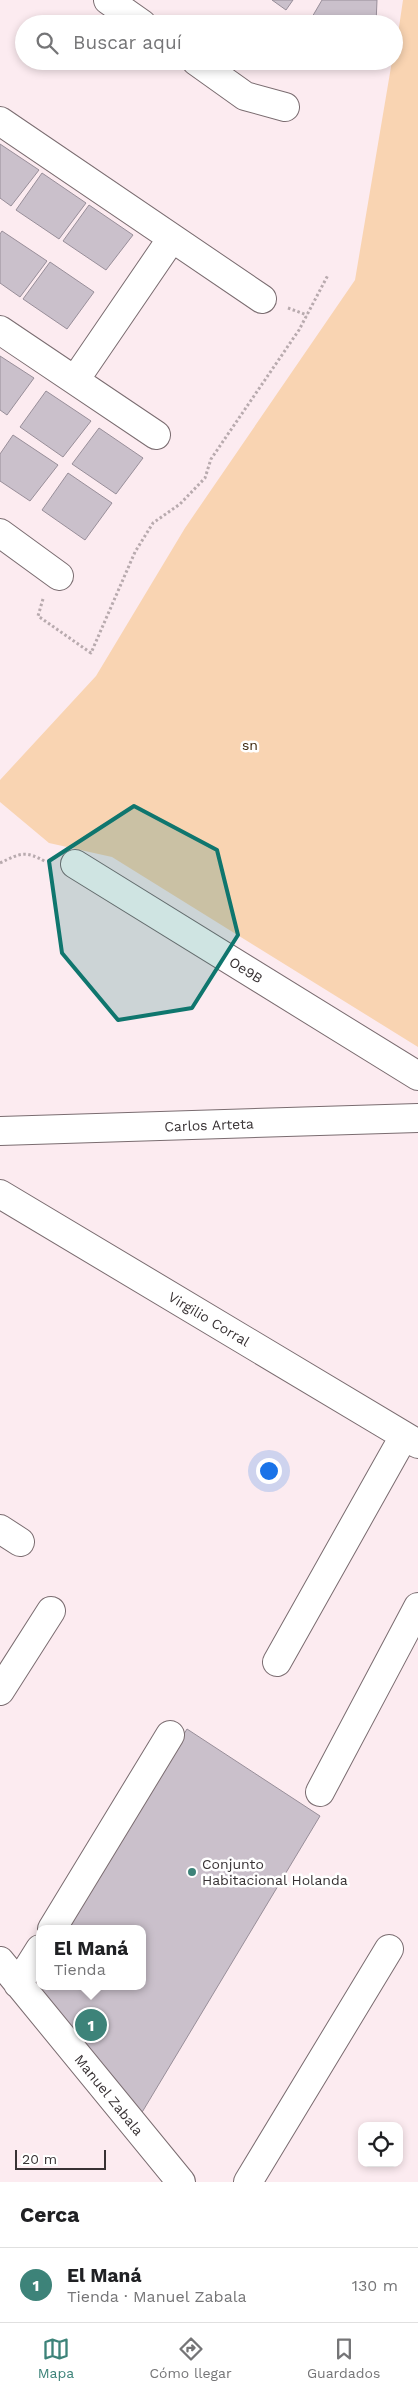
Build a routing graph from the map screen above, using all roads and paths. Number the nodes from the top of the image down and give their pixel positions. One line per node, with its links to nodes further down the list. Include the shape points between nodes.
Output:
1 (108, 0): 2 (street)
2 (129, 15)
3 (209, 70): 4 (street, via 245,96)
4 (285, 106)
5 (0, 121): 6 (street)
6 (172, 238): 8 (street); 10 (street)
7 (328, 275): 14 (path, via 299,330 211,459 204,478 180,504 153,523 135,552 91,653)
8 (262, 299)
9 (0, 330): 10 (street)
10 (75, 380): 11 (street)
11 (156, 435)
12 (0, 533): 13 (street)
13 (59, 576)
14 (38, 616)
15 (0, 863): 16 (path, via 22,853 31,854 53,867)
16 (75, 864): 17 (street, Oe9B)
17 (418, 1076)
18 (418, 1118): 19 (street, Carlos Arteta)
19 (0, 1131)
20 (0, 1194): 21 (street, Virgilio Corral)
21 (411, 1440): 24 (street)
22 (418, 1607): 27 (street)
23 (51, 1610): 25 (street)
24 (277, 1662)
25 (0, 1691)
26 (170, 1735): 28 (street)
27 (320, 1792)
28 (54, 1925)
29 (389, 1949): 34 (street)
30 (36, 1955): 32 (street)
31 (0, 1961): 32 (street, Manuel Zabala)
32 (18, 1984): 33 (street, Manuel Zabala)
33 (181, 2182)
34 (248, 2182)

